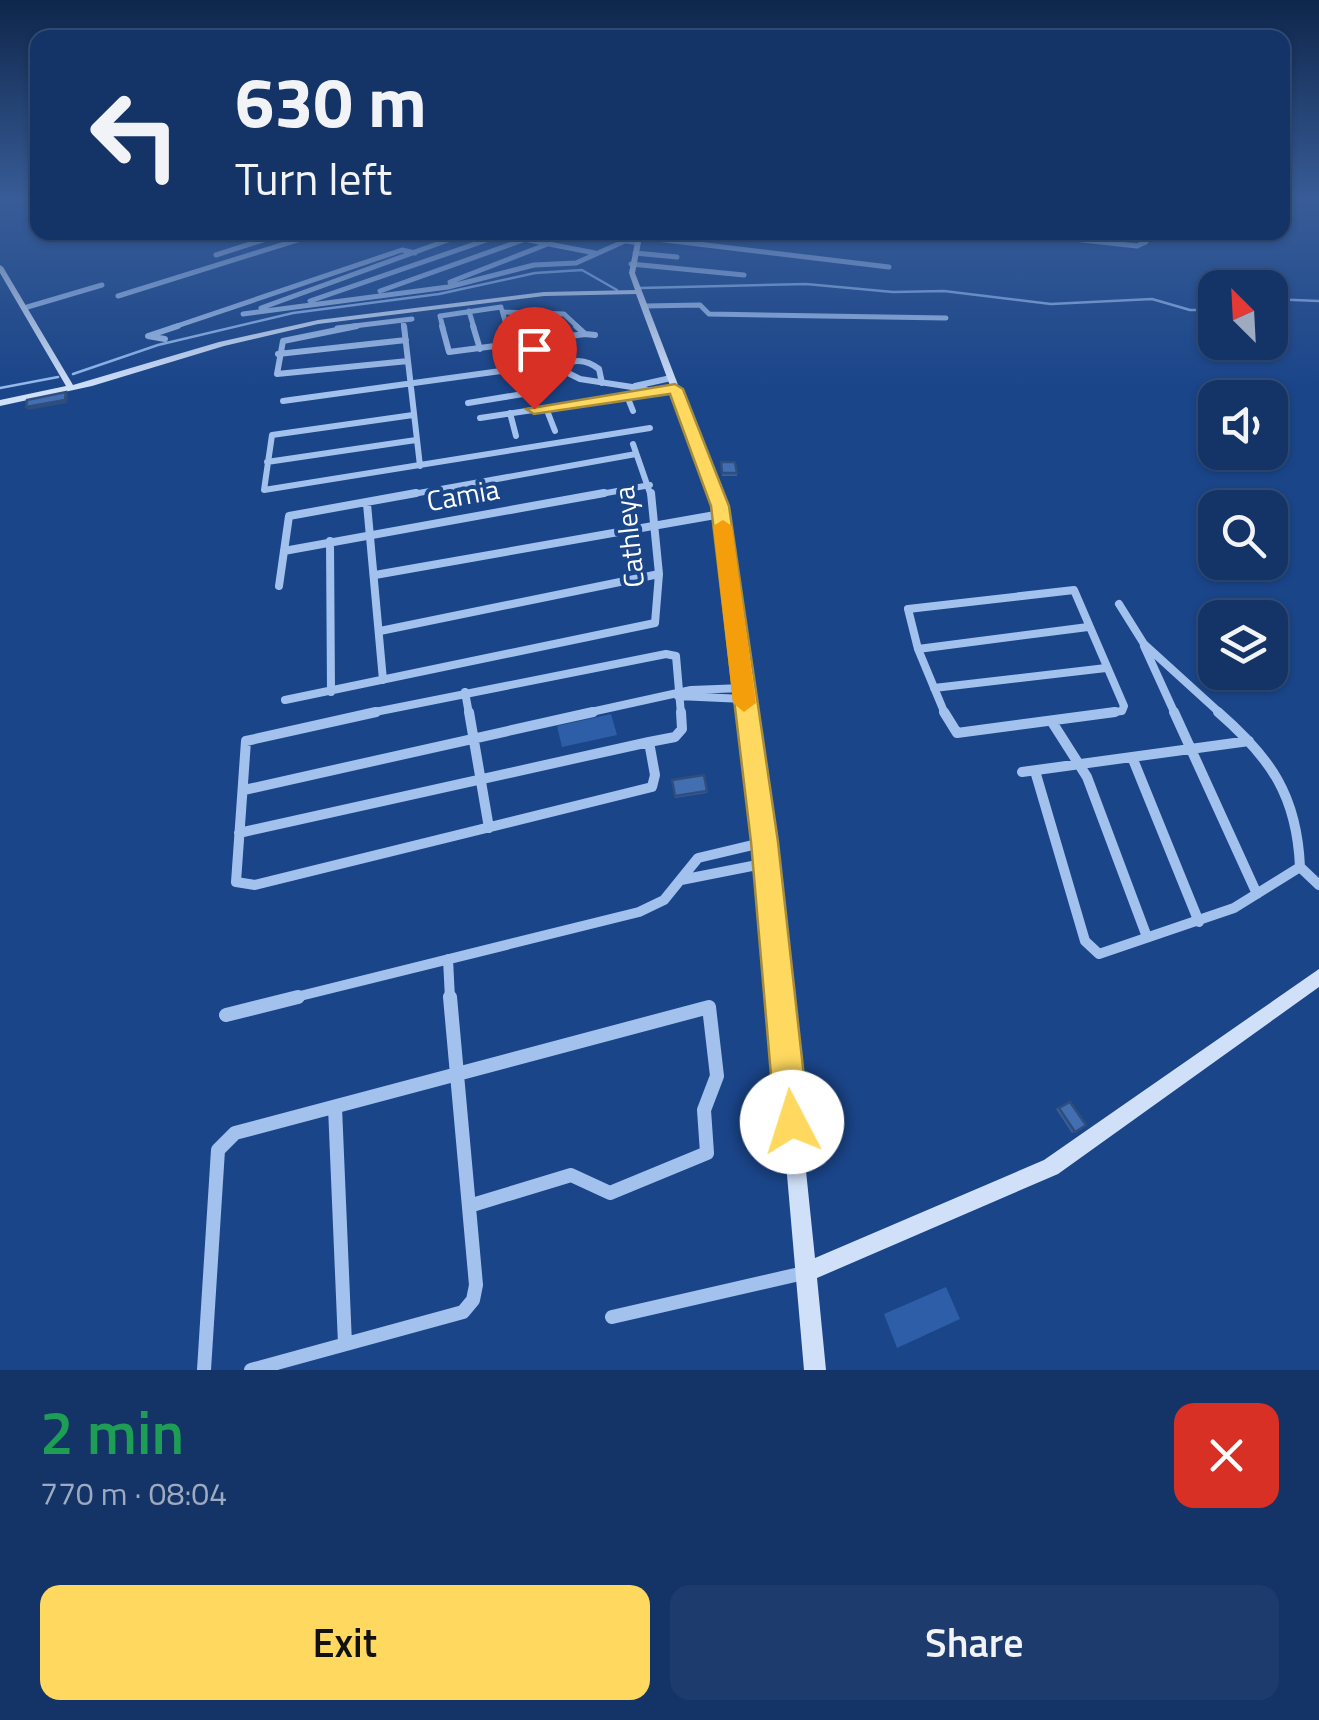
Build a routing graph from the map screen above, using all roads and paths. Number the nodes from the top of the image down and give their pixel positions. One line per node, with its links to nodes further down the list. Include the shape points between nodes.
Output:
1 (226, 263): 18 (street)
2 (364, 263): 30 (street, via 148,336)
3 (387, 263): 21 (street, via 243,314)
4 (420, 263): 21 (street)
5 (460, 263): 19 (street)
6 (499, 263): 17 (street)
7 (539, 263): 12 (street)
8 (576, 263): 12 (street)
9 (637, 263): 20 (main road)
10 (698, 263): 15 (street)
11 (842, 263): 14 (street)
12 (534, 265): 17 (street)
13 (0, 267): 22 (main road)
14 (889, 267)
15 (744, 276)
16 (102, 285): 22 (street)
17 (431, 289): 19 (street)
18 (118, 296)
19 (368, 296): 21 (street)
20 (642, 299): 26 (street, via 700,305 708,314); 45 (main road); 46 (main road, via 544,294 318,322)
21 (294, 307)
22 (24, 308): 46 (main road)
23 (503, 308): 24 (street); 28 (street, via 564,314); 32 (street)
24 (469, 311): 33 (street); 33 (street, via 440,316 448,352)
25 (412, 318): 27 (street)
26 (946, 318)
27 (403, 321): 31 (street); 34 (street, via 311,332 280,342)
28 (585, 334): 29 (street); 32 (street)
29 (595, 335)
30 (166, 339)
31 (406, 340): 34 (street); 36 (street)
32 (513, 345): 33 (street); 38 (street)
33 (480, 349)
34 (278, 354): 36 (street, via 280,377)
35 (596, 354): 37 (street)
36 (408, 360): 44 (street)
37 (589, 362): 39 (street); 43 (street)
38 (518, 364): 40 (street); 41 (street)
39 (558, 368): 41 (street); 43 (street)
40 (508, 370): 42 (street); 44 (street)
41 (532, 370): 42 (street)
42 (522, 376): 47 (street)
43 (602, 383): 45 (street)
44 (411, 384): 49 (street); 58 (street)
45 (673, 384): 48 (street); 70 (main road)
46 (71, 388): 53 (main road)
47 (528, 393): 50 (street); 51 (street)
48 (627, 396): 52 (street); 55 (street)
49 (284, 401)
50 (468, 402)
51 (532, 402)
52 (590, 402): 54 (street); 57 (street)
53 (0, 403)
54 (546, 408): 56 (street); 61 (street)
55 (633, 411)
56 (510, 413): 59 (street); 62 (street)
57 (596, 414)
58 (413, 415): 63 (street); 66 (street, via 278,433 269,437)
59 (480, 418)
60 (650, 428): 67 (street)
61 (555, 431)
62 (516, 436)
63 (416, 440): 66 (street); 67 (street)
64 (633, 444): 65 (street, Cathleya)
65 (636, 454): 68 (street, Cathleya); 69 (street)
66 (267, 462): 67 (street, via 266,492)
67 (420, 466)
68 (650, 485): 71 (street, Cathleya); 72 (street, Camia)
69 (367, 504): 72 (street); 74 (street, via 289,516)
70 (721, 514): 71 (street); 88 (main road)
71 (654, 524): 75 (street, Cathleya); 76 (street)
72 (369, 535): 73 (street, Camia); 76 (street)
73 (330, 541): 74 (street, Camia); 86 (street)
74 (284, 551): 77 (street)
75 (659, 574): 80 (street); 84 (street, Cathleya, via 658,618 652,624)
76 (376, 575): 80 (street)
77 (279, 586)
78 (1120, 604): 81 (street)
79 (1088, 627): 82 (street); 82 (street, via 1074,590 908,609); 83 (street)
80 (380, 632): 84 (street)
81 (1142, 642): 93 (street); 95 (street)
82 (918, 649): 85 (street)
83 (1106, 668): 85 (street); 91 (street, via 1122,711)
84 (382, 680): 86 (street)
85 (934, 688): 91 (street, via 954,732)
86 (331, 692): 90 (street)
87 (465, 692): 89 (street, via 670,654 677,660); 92 (street); 101 (street, via 251,739 245,744)
88 (744, 694): 89 (street); 104 (main road)
89 (678, 696): 92 (street); 94 (street, via 680,734)
90 (284, 700)
91 (1052, 722): 97 (street)
92 (474, 739): 100 (street); 101 (street)
93 (1248, 741): 95 (street); 107 (street, via 1271,762 1299,823)
94 (648, 742): 100 (street); 102 (street, via 652,787)
95 (1192, 752): 96 (street); 111 (street)
96 (1132, 757): 97 (street); 112 (street)
97 (1079, 766): 98 (street); 113 (street)
98 (1035, 771): 99 (street); 113 (street, via 1091,950 1100,954)
99 (1022, 772)
100 (482, 781): 102 (street); 103 (street)
101 (244, 790): 103 (street)
102 (489, 828): 103 (street, via 244,886 234,875)
103 (239, 834)
104 (765, 842): 105 (street); 106 (main road)
105 (729, 849): 108 (street); 109 (street, via 698,858)
106 (767, 863): 108 (street); 120 (main road)
107 (1300, 867): 110 (street); 111 (street)
108 (735, 869): 109 (street)
109 (681, 880): 114 (street, via 664,900 639,912)
110 (1319, 885)
111 (1257, 894): 112 (street)
112 (1198, 922): 113 (street)
113 (1146, 937)
114 (448, 959): 116 (street); 117 (street)
115 (1319, 976): 120 (main road, via 1051,1167)
116 (226, 1015)
117 (454, 1077): 118 (street); 119 (street); 119 (street, via 711,1008 718,1076 704,1110 707,1154 610,1193 571,1174)
118 (335, 1107): 122 (street); 123 (street, via 234,1134 218,1150)
119 (469, 1206): 122 (street, via 476,1285 470,1307)
120 (805, 1273): 121 (street); 125 (main road)
121 (612, 1317)
122 (345, 1344): 124 (street)
123 (204, 1370)
124 (251, 1370)
125 (815, 1370)

